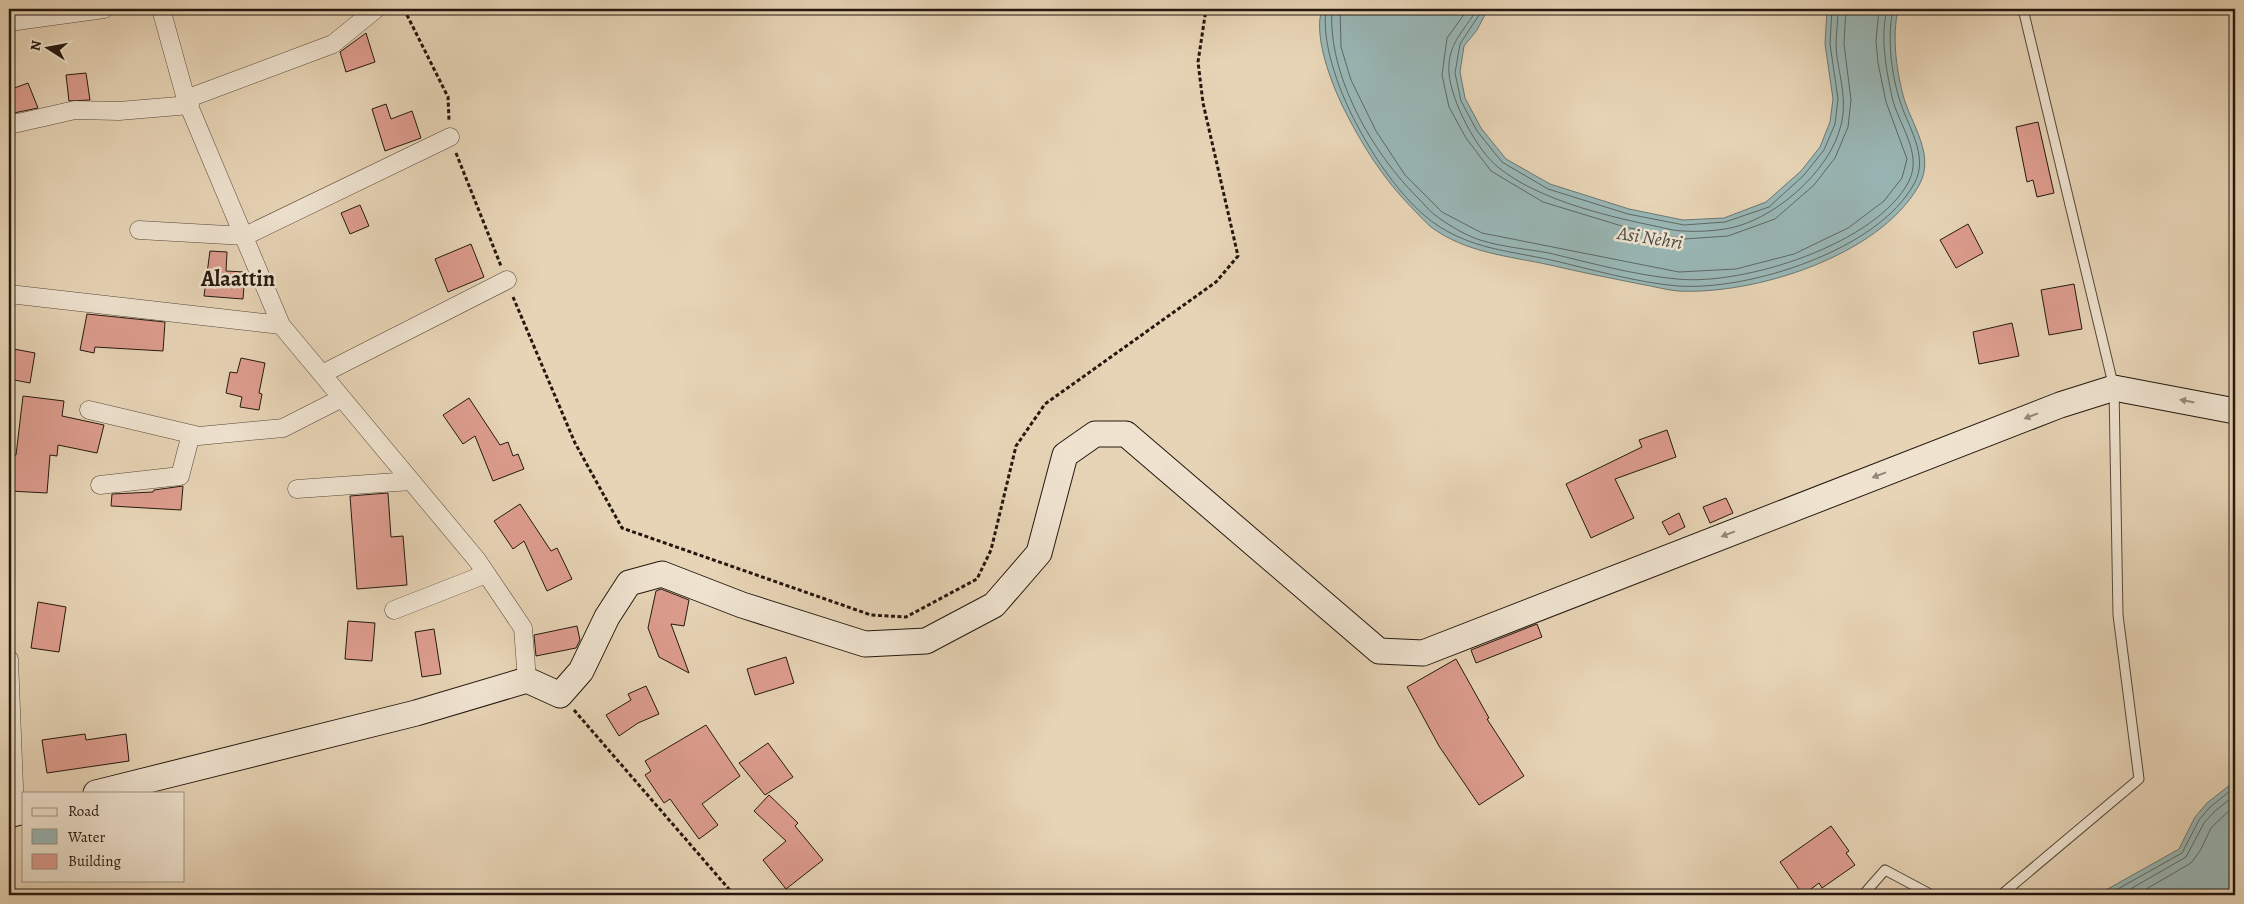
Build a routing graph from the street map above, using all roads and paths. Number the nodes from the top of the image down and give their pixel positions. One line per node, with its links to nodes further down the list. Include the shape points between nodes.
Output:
1 (104, 9): 7 (street)
2 (161, 9): 8 (street)
3 (376, 9): 8 (street, via 333,44)
4 (404, 9): 10 (path, via 448,97)
5 (1206, 9): 13 (path, via 1198,62 1203,103 1238,256 1216,282 1045,404 1016,446 991,550 977,579 906,617 871,615 622,528 575,443)
6 (2023, 9): 17 (lane)
7 (9, 22)
8 (188, 102): 9 (street, via 119,112 75,110); 12 (street)
9 (9, 125)
10 (450, 138): 12 (street); 13 (path)
11 (139, 230): 12 (street)
12 (245, 236): 15 (street)
13 (506, 280): 16 (street)
14 (9, 294): 15 (street)
15 (281, 325): 16 (street)
16 (322, 374): 18 (street)
17 (2114, 388): 20 (street, one-way to 17); 29 (street, one-way to 29, via 2060,404 1423,653 1379,651 1126,434 1095,434 1064,455 1039,553 994,605 926,640 865,644 742,605 662,574 629,583 607,617 581,671); 35 (lane, via 2118,615 2139,779)
18 (342, 398): 21 (street, via 283,428 199,436); 22 (street)
19 (89, 410): 21 (street)
20 (2235, 411)
21 (191, 434): 23 (street, via 180,476)
22 (411, 481): 24 (street); 25 (street)
23 (100, 485)
24 (297, 489)
25 (486, 574): 26 (street); 28 (street, via 523,628)
26 (394, 610)
27 (9, 659): 31 (street)
28 (527, 680): 29 (street); 30 (street, via 416,713)
29 (560, 695): 32 (path)
30 (100, 792)
31 (16, 813)
32 (734, 895)
33 (1863, 895): 34 (lane, via 1885,870)
34 (1932, 895)
35 (2000, 895)

